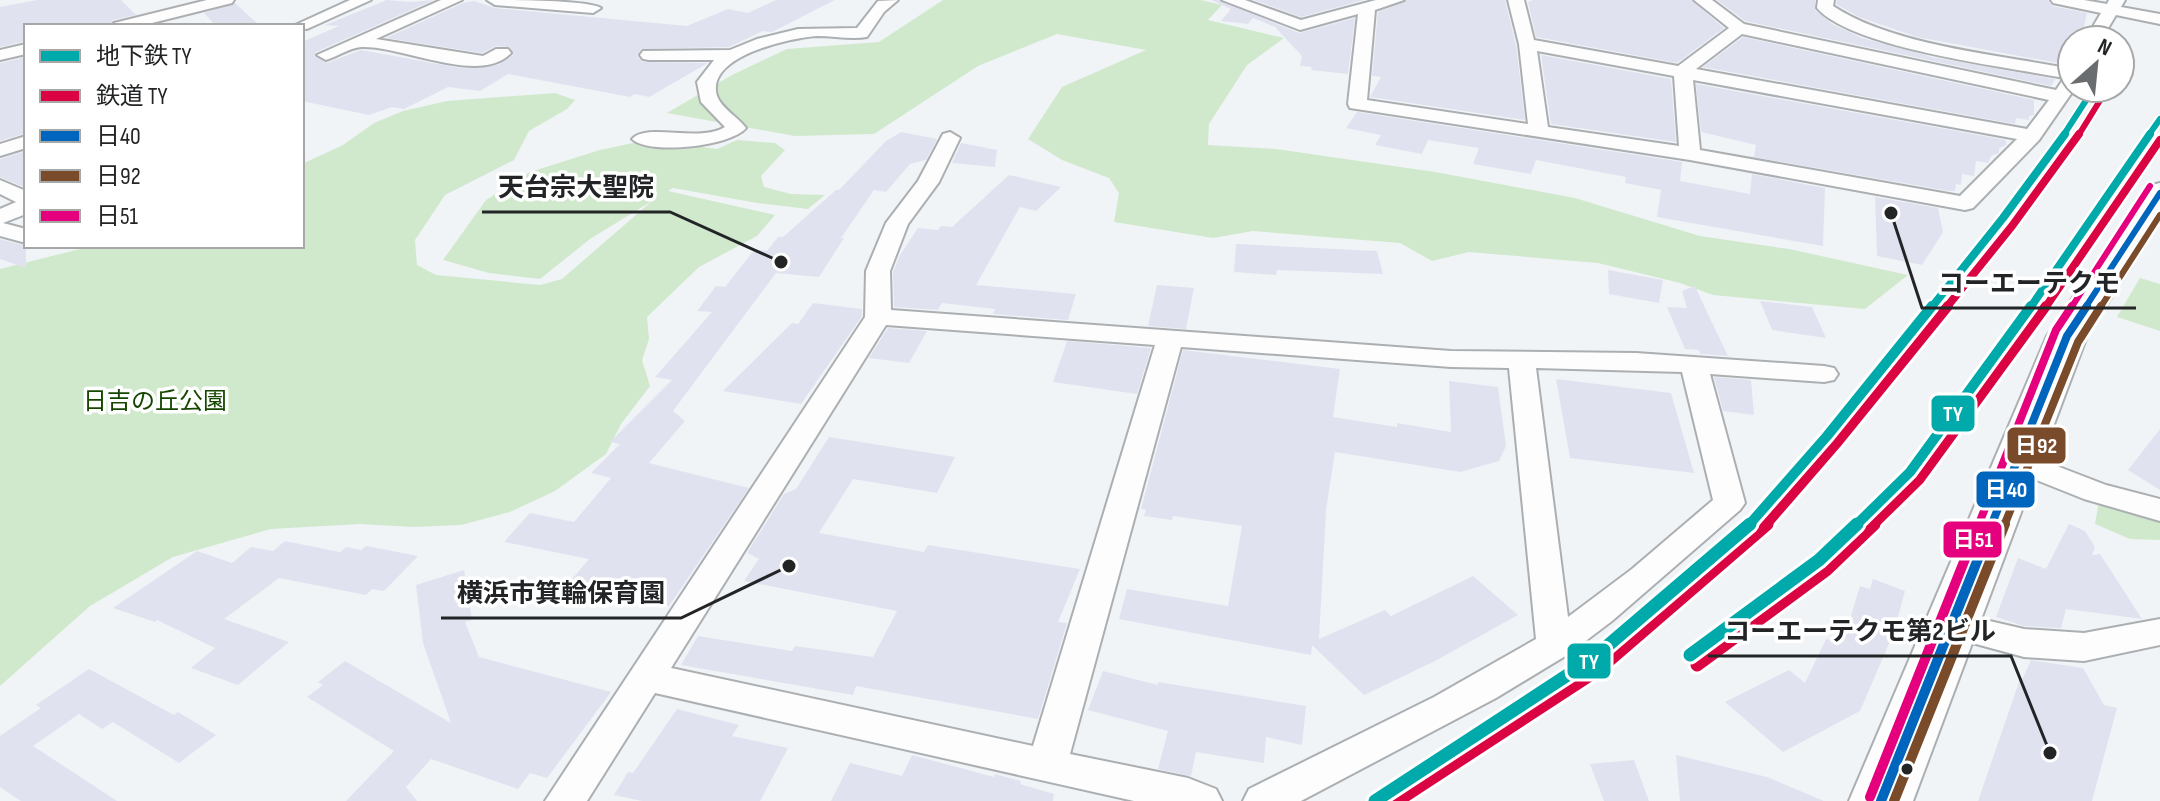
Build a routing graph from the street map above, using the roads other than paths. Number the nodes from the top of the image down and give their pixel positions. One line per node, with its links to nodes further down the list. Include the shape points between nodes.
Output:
1 (226, 0): 16 (street)
2 (363, 0): 18 (street)
3 (454, 0): 20 (street)
4 (495, 0): 14 (street)
5 (890, 0): 28 (street, via 874,11 861,33 793,34)
6 (1230, 0): 13 (street, via 1300,25)
7 (1396, 0): 13 (street)
8 (1516, 0): 21 (street)
9 (1702, 0): 19 (street)
10 (1826, 0): 31 (street, via 1832,15 1871,32)
11 (2059, 0): 12 (street)
12 (2113, 5): 15 (street); 17 (street)
13 (1367, 7): 36 (street, via 1357,104)
14 (593, 8)
15 (2160, 19)
16 (128, 24)
17 (2102, 24)
18 (304, 25)
19 (1739, 28): 33 (street); 34 (street)
20 (361, 42): 24 (street, via 486,62); 26 (street)
21 (1527, 44): 33 (street); 36 (street)
22 (24, 49): 25 (street)
23 (304, 52): 26 (street)
24 (502, 53)
25 (0, 55)
26 (326, 55): 29 (street)
27 (649, 55): 28 (street)
28 (731, 55): 39 (street, via 713,71 706,94 736,128 709,141)
29 (354, 60)
30 (409, 68): 32 (street)
31 (2056, 71)
32 (436, 72)
33 (1683, 72): 37 (street); 42 (street)
34 (2056, 96)
35 (2056, 99): 37 (street)
36 (1539, 131): 42 (street)
37 (2032, 136): 42 (street, via 1965,203)
38 (950, 138): 50 (street, via 928,182 897,223 878,271)
39 (642, 139)
40 (24, 143): 41 (street)
41 (0, 150)
42 (1690, 154)
43 (0, 186): 45 (street)
44 (2160, 193): 55 (main road, via 2067,336)
45 (24, 198)
46 (24, 207): 47 (street)
47 (0, 217)
48 (0, 229): 49 (street)
49 (24, 235)
50 (878, 317): 51 (street); 60 (street)
51 (1170, 339): 52 (street); 61 (street)
52 (1521, 359): 53 (street); 59 (street)
53 (1694, 366): 54 (street); 59 (street, via 1729,503 1652,573)
54 (1824, 374)
55 (2015, 460): 56 (street, via 2095,492); 57 (main road)
56 (2160, 510)
57 (1951, 625): 58 (street, via 2024,643 2084,647); 65 (main road)
58 (2160, 632)
59 (1554, 644): 64 (street)
60 (646, 677): 61 (street); 62 (street)
61 (1047, 766): 63 (street)
62 (565, 801)
63 (1202, 801)
64 (1263, 801)
65 (1881, 801)

